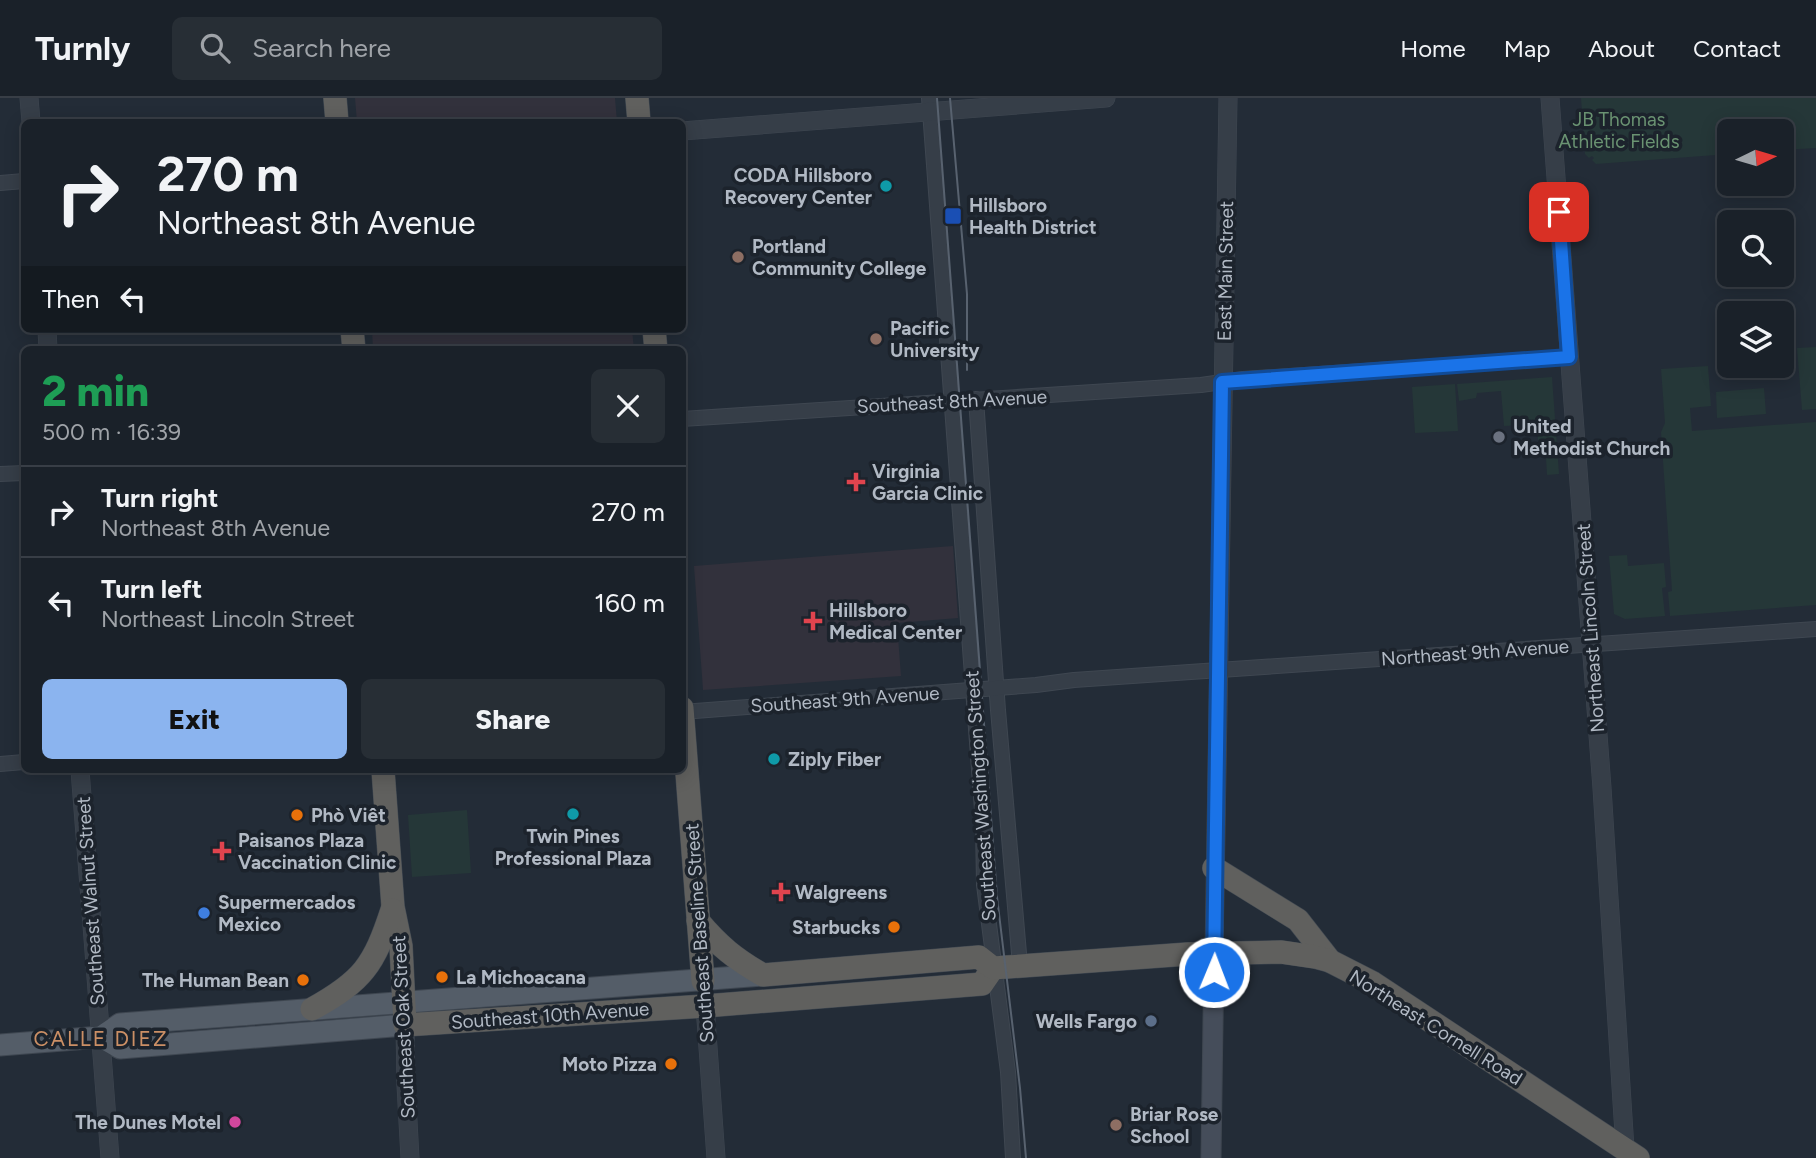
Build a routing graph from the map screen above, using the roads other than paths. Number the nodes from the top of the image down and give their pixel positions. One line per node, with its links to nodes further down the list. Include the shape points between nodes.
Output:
1 (29, 98): 9 (street)
2 (335, 98): 10 (highway)
3 (637, 98): 11 (highway)
4 (1106, 98): 7 (street)
5 (1228, 98): 16 (street, East Main Street)
6 (1550, 98): 15 (street, Northeast Lincoln Street)
7 (958, 104): 8 (street)
8 (929, 105): 12 (street); 18 (street, Southeast Washington Street)
9 (31, 119)
10 (337, 119)
11 (639, 119)
12 (686, 131)
13 (21, 181): 14 (street)
14 (0, 183)
15 (1569, 357): 16 (street, Southeast 8th Avenue); 23 (street, Northeast Lincoln Street)
16 (1222, 382): 17 (street, Southeast 8th Avenue); 24 (street, East Main Street)
17 (976, 399): 18 (street, Southeast 8th Avenue); 25 (street, Southeast Washington Street)
18 (951, 401): 19 (street, Southeast 8th Avenue); 26 (street, Southeast Washington Street)
19 (686, 419)
20 (21, 472): 21 (street)
21 (0, 474)
22 (1816, 629): 23 (street, Northeast 9th Avenue)
23 (1591, 644): 24 (street, Northeast 9th Avenue); 47 (street, Northeast Lincoln Street)
24 (1218, 670): 25 (street, Southeast 9th Avenue); 33 (street, East Main Street)
25 (997, 688): 26 (street, Southeast 9th Avenue); 38 (street, Southeast Washington Street)
26 (974, 690): 27 (street, Southeast 9th Avenue); 39 (street, Southeast Washington Street)
27 (686, 710)
28 (686, 752): 35 (highway, Southeast Baseline Street)
29 (21, 762): 30 (street)
30 (0, 764)
31 (80, 773): 45 (street, Southeast Walnut Street)
32 (383, 773): 34 (highway, Southeast Oak Street)
33 (1214, 868): 36 (street, East Main Street); 37 (highway, via 1298,920)
34 (394, 907): 43 (highway, via 370,964 344,992); 44 (highway, Southeast Oak Street)
35 (698, 922): 40 (highway, via 732,957); 41 (highway, Southeast Baseline Street)
36 (1214, 953): 37 (highway, Northeast Cornell Road, via 1281,952); 38 (highway, Southeast 10th Avenue); 52 (main road, East Main Street)
37 (1330, 961): 47 (highway, Northeast Cornell Road, via 1373,983)
38 (1020, 965): 39 (highway, Southeast 10th Avenue)
39 (993, 968): 40 (highway, Southeast 10th Avenue, via 979,957); 42 (highway, Southeast 10th Avenue, via 982,984); 51 (street, Southeast Washington Street)
40 (762, 975): 41 (main road, Southeast 10th Avenue)
41 (703, 981): 42 (main road, Southeast Baseline Street); 44 (main road, Southeast 10th Avenue)
42 (705, 1006): 44 (highway, Southeast 10th Avenue); 50 (street, Southeast Baseline Street)
43 (312, 1009): 44 (main road, Southeast 10th Avenue); 45 (main road, Southeast 10th Avenue, via 120,1024)
44 (405, 1014): 45 (main road, Southeast 10th Avenue, via 120,1048); 49 (street, Southeast Oak Street)
45 (101, 1037): 46 (main road, Southeast 10th Avenue); 48 (street, Southeast Walnut Street)
46 (0, 1045)
47 (1630, 1155)
48 (110, 1158)
49 (410, 1158)
50 (716, 1158)
51 (1013, 1158)
52 (1211, 1158)

